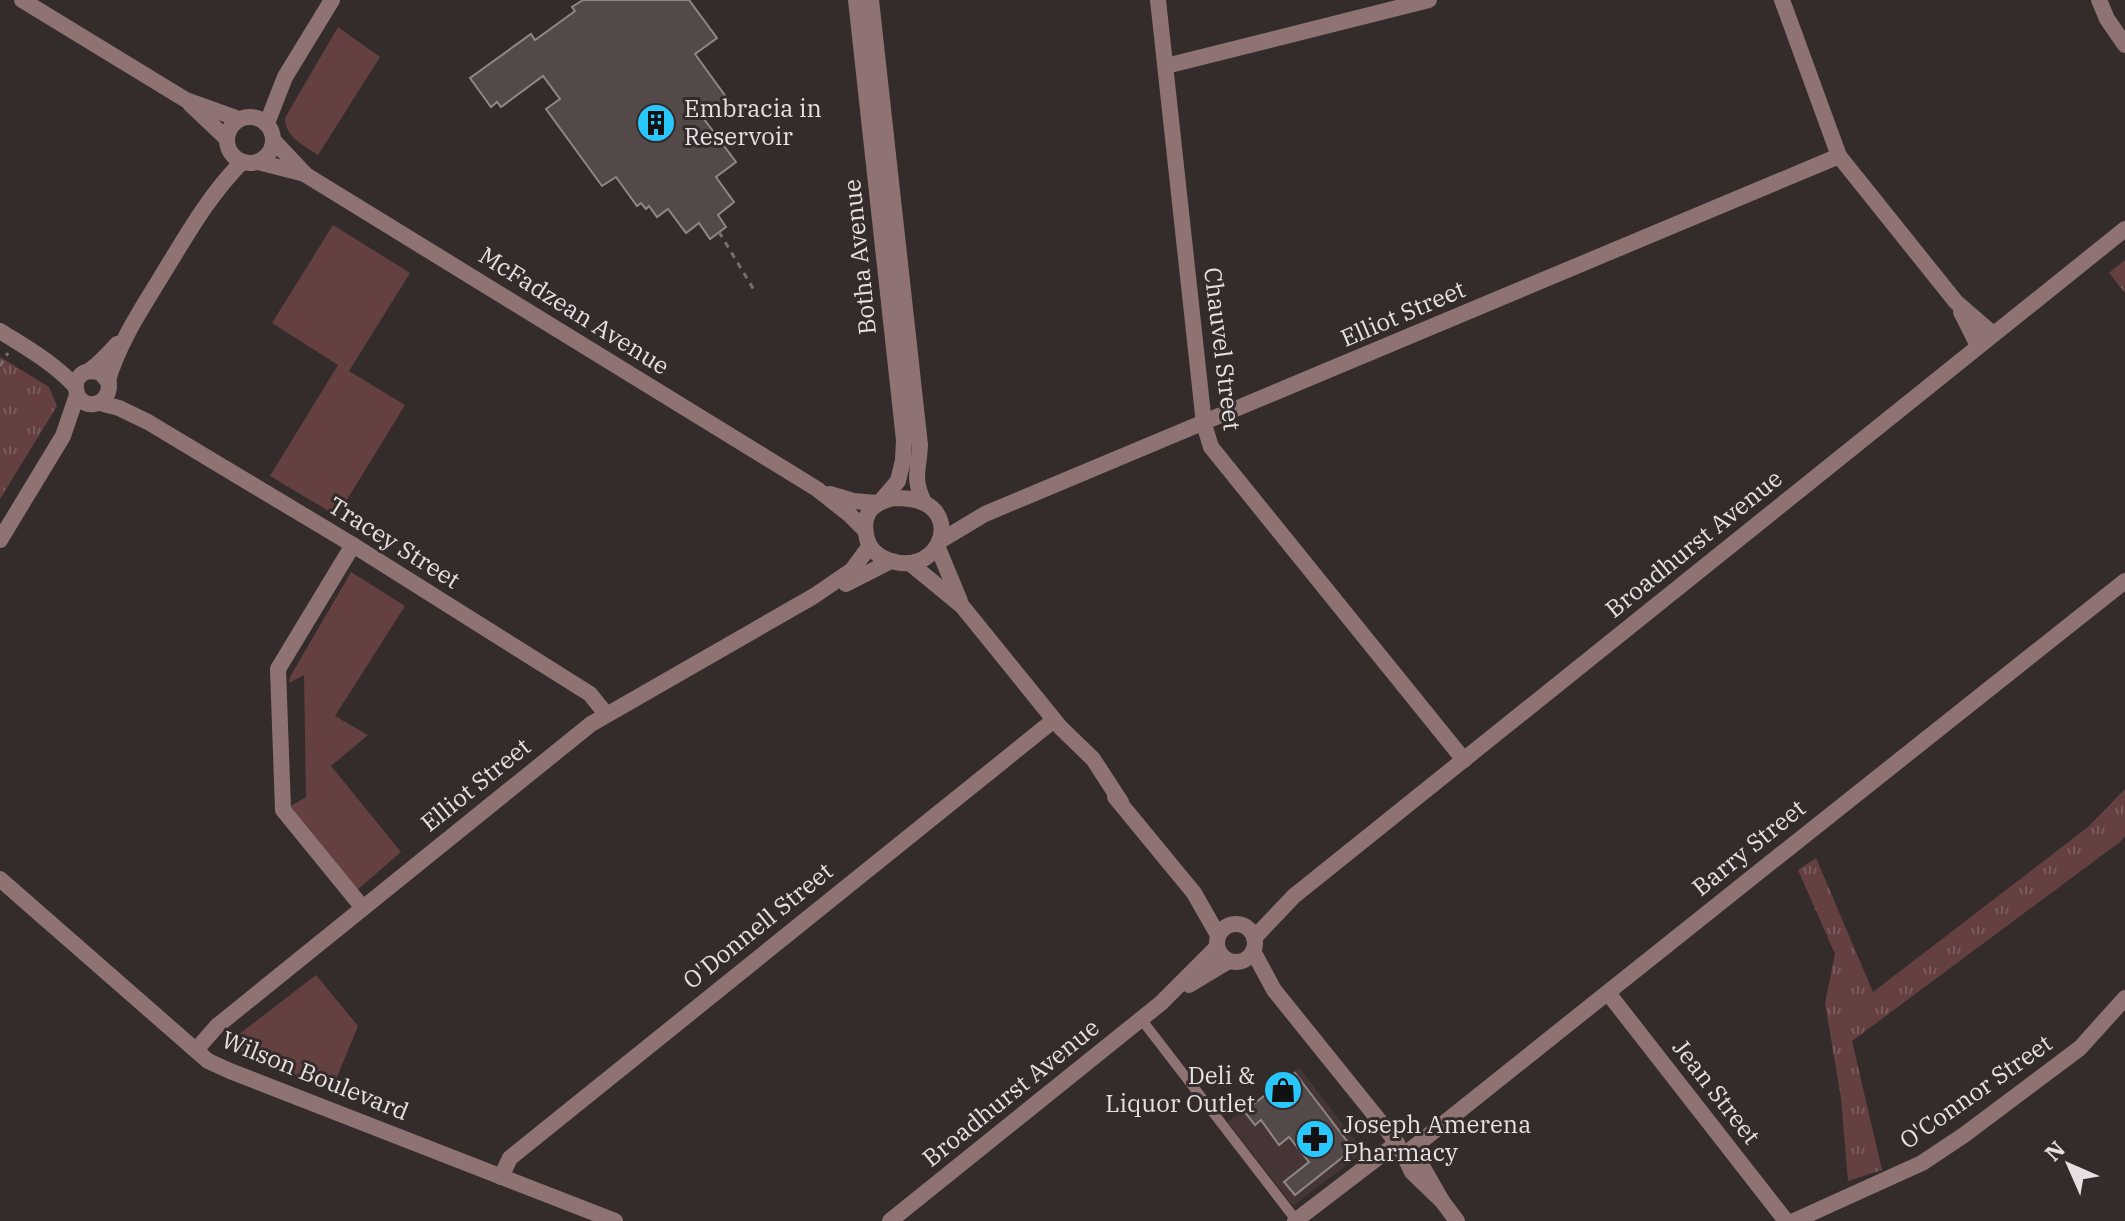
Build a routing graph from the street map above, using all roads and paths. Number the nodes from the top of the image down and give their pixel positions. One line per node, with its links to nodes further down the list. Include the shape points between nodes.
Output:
1 (22, 0): 12 (street, McFadzean Avenue)
2 (332, 0): 11 (street)
3 (856, 0): 23 (street, Botha Avenue)
4 (871, 0): 23 (street, Botha Avenue)
5 (1158, 0): 10 (street, Chauvel Street)
6 (1429, 0): 10 (street)
7 (1782, 0): 17 (street)
8 (2099, 0): 9 (street)
9 (2125, 45)
10 (1166, 66): 34 (street, Chauvel Street)
11 (285, 77): 13 (street); 14 (street)
12 (186, 100): 13 (street, McFadzean Avenue); 16 (street, McFadzean Avenue)
13 (245, 118): 14 (street); 16 (street, via 229,131)
14 (267, 123): 15 (street)
15 (274, 141): 16 (street, via 269,154); 18 (street, McFadzean Avenue)
16 (239, 153): 18 (street, McFadzean Avenue); 25 (street)
17 (1839, 156): 22 (street); 34 (street, Elliot Street)
18 (306, 175): 36 (street, McFadzean Avenue)
19 (2125, 229): 26 (street, Broadhurst Avenue)
20 (719, 232): 21 (path)
21 (754, 290)
22 (1956, 302): 26 (street); 27 (street)
23 (900, 327): 37 (street, Botha Avenue, via 903,460 898,481); 38 (street, Botha Avenue, via 920,445 917,488)
24 (0, 331): 28 (street)
25 (126, 334): 29 (street); 30 (street)
26 (1993, 334): 27 (street, Broadhurst Avenue)
27 (1978, 346): 52 (street, Broadhurst Avenue)
28 (43, 358): 29 (street); 31 (street)
29 (87, 372): 30 (street, via 100,372); 31 (street, via 78,378)
30 (109, 383): 32 (street, via 107,397); 33 (street, Tracey Street)
31 (76, 391): 32 (street, via 84,402); 35 (street)
32 (97, 404): 33 (street, Tracey Street); 35 (street)
33 (148, 422): 44 (street, Tracey Street)
34 (1204, 424): 39 (street, Elliot Street); 52 (street, Chauvel Street, via 1211,447)
35 (63, 436): 42 (street)
36 (817, 489): 37 (street, McFadzean Avenue, via 853,501); 41 (street, McFadzean Avenue, via 850,515)
37 (879, 502): 38 (street); 41 (street, via 866,520)
38 (924, 502): 40 (street)
39 (985, 514): 40 (street, Elliot Street, via 957,520); 43 (street, Elliot Street)
40 (937, 517): 43 (street)
41 (867, 538): 45 (street, via 878,555); 48 (street, Elliot Street, via 852,570)
42 (0, 540)
43 (939, 544): 46 (street, via 925,559); 49 (street)
44 (353, 545): 50 (street, Tracey Street, via 590,694); 56 (street, via 278,669 283,810)
45 (891, 561): 46 (street); 48 (street, Elliot Street)
46 (911, 564): 49 (street)
47 (2125, 581): 60 (street, Barry Street)
48 (814, 596): 50 (street, Elliot Street)
49 (962, 606): 51 (street)
50 (606, 714): 56 (street, Elliot Street)
51 (1057, 723): 54 (street, via 1093,759); 66 (street, O'Donnell Street, via 510,1158)
52 (1464, 760): 55 (street, Broadhurst Avenue)
53 (0, 879): 64 (street, Wilson Boulevard)
54 (1194, 893): 57 (street); 58 (street)
55 (1294, 896): 57 (street, Broadhurst Avenue); 59 (street, Broadhurst Avenue)
56 (363, 908): 64 (street, Elliot Street, via 217,1026)
57 (1237, 924): 58 (street, via 1221,930); 59 (street, via 1248,928)
58 (1217, 941): 59 (street, via 1224,958); 62 (street, Broadhurst Avenue)
59 (1244, 953): 62 (street, Broadhurst Avenue); 65 (street)
60 (1608, 993): 65 (street, Barry Street); 71 (street, Jean Street)
61 (2125, 998): 72 (street, O'Connor Street, via 2080,1048 1964,1135 1922,1163)
62 (1161, 1003): 63 (street, Broadhurst Avenue)
63 (1141, 1019): 67 (lane); 69 (street, Broadhurst Avenue)
64 (196, 1050): 66 (street, Wilson Boulevard, via 230,1071)
65 (1400, 1149): 67 (street, Barry Street); 70 (street, via 1422,1166)
66 (501, 1177): 68 (street, Wilson Boulevard)
67 (1296, 1220)
68 (615, 1221)
69 (890, 1221)
70 (1457, 1221)
71 (1786, 1221)
72 (1794, 1221)

